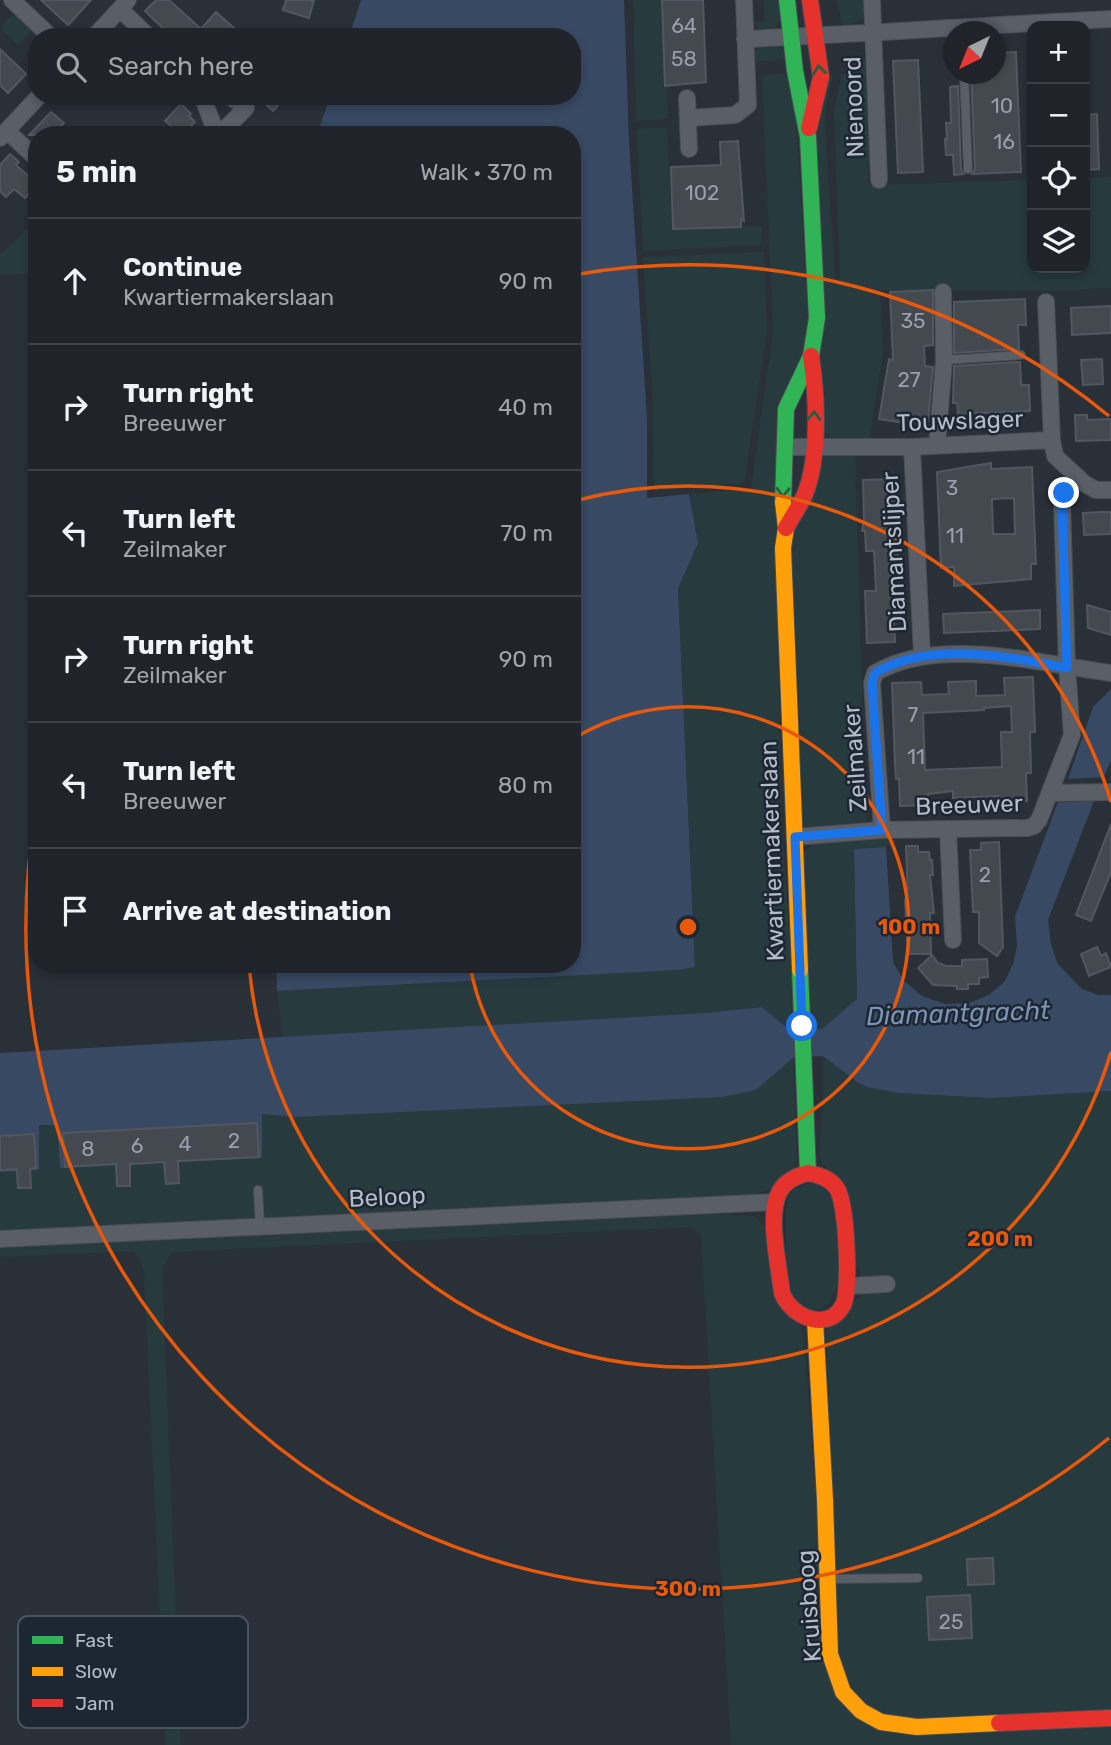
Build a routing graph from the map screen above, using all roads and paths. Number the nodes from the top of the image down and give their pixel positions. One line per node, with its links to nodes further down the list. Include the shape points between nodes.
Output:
1 (12, 0): 9 (street)
2 (744, 0): 16 (street)
3 (787, 0): 14 (main road, Kwartiermakerslaan)
4 (810, 0): 15 (main road, Kwartiermakerslaan)
5 (872, 0): 13 (street, Nienoord)
6 (124, 4): 10 (street); 11 (street)
7 (1111, 19): 8 (street)
8 (1006, 26)
9 (42, 28)
10 (102, 28)
11 (142, 28)
12 (943, 30): 13 (street)
13 (874, 33): 15 (street); 30 (street, Nienoord)
14 (790, 37): 15 (street); 16 (street); 26 (main road, Kwartiermakerslaan)
15 (815, 37): 26 (main road, Kwartiermakerslaan, one-way to 15, via 821,77)
16 (745, 39): 22 (street, via 748,105 734,115)
17 (964, 84): 29 (lane)
18 (687, 98): 22 (street)
19 (30, 105): 25 (street)
20 (205, 105): 23 (street)
21 (242, 105): 24 (street, via 246,108)
22 (688, 118): 27 (street)
23 (214, 126)
24 (228, 126)
25 (3, 134): 28 (street)
26 (808, 137): 34 (main road, Kwartiermakerslaan, via 817,318)
27 (689, 149)
28 (28, 152)
29 (968, 169)
30 (879, 180)
31 (943, 292): 35 (street)
32 (1046, 302): 36 (street)
33 (1021, 355): 35 (lane)
34 (811, 356): 38 (main road, Kwartiermakerslaan, via 786,410); 39 (main road, Kwartiermakerslaan, one-way to 34, via 815,376)
35 (944, 360): 37 (street)
36 (1052, 440): 37 (street, Touwslager); 41 (street, Touwslager, via 1055,456)
37 (937, 445): 40 (street, Touwslager)
38 (785, 447): 39 (street, Touwslager); 43 (main road, Kwartiermakerslaan, one-way to 43)
39 (812, 447): 40 (street, Touwslager); 43 (main road, Kwartiermakerslaan, via 806,493)
40 (912, 447): 44 (street, Diamantslijper)
41 (1078, 477): 42 (street, Touwslager, via 1096,490); 45 (street, Breeuwer, via 1062,502)
42 (1111, 490)
43 (786, 528): 51 (main road, Kwartiermakerslaan, via 783,548)
44 (922, 656): 45 (street, Zeilmaker, via 996,655); 49 (street, Zeilmaker, via 885,667 875,673 872,683)
45 (1067, 668): 46 (street, Zeilmaker); 48 (street, Breeuwer, via 1072,735)
46 (1111, 673)
47 (1111, 792): 48 (street)
48 (1050, 793): 50 (street, Breeuwer, via 1034,826)
49 (882, 830): 50 (street, Breeuwer); 51 (street, Breeuwer)
50 (948, 830): 52 (street)
51 (795, 837): 53 (main road, Kwartiermakerslaan)
52 (953, 940)
53 (808, 1173): 55 (main road, via 785,1185); 59 (main road, via 828,1179 841,1192)
54 (258, 1190): 56 (lane)
55 (776, 1202): 56 (street, Beloop); 60 (main road, via 785,1303 797,1315)
56 (260, 1226): 57 (street, Beloop)
57 (0, 1240)
58 (887, 1284): 59 (street)
59 (848, 1286): 60 (main road, via 838,1310)
60 (815, 1320): 62 (main road, Kruisboog)
61 (918, 1578): 62 (lane)
62 (828, 1579): 63 (main road, Kruisboog, via 830,1654 843,1692 861,1711 881,1722 918,1727)
63 (1111, 1718)

